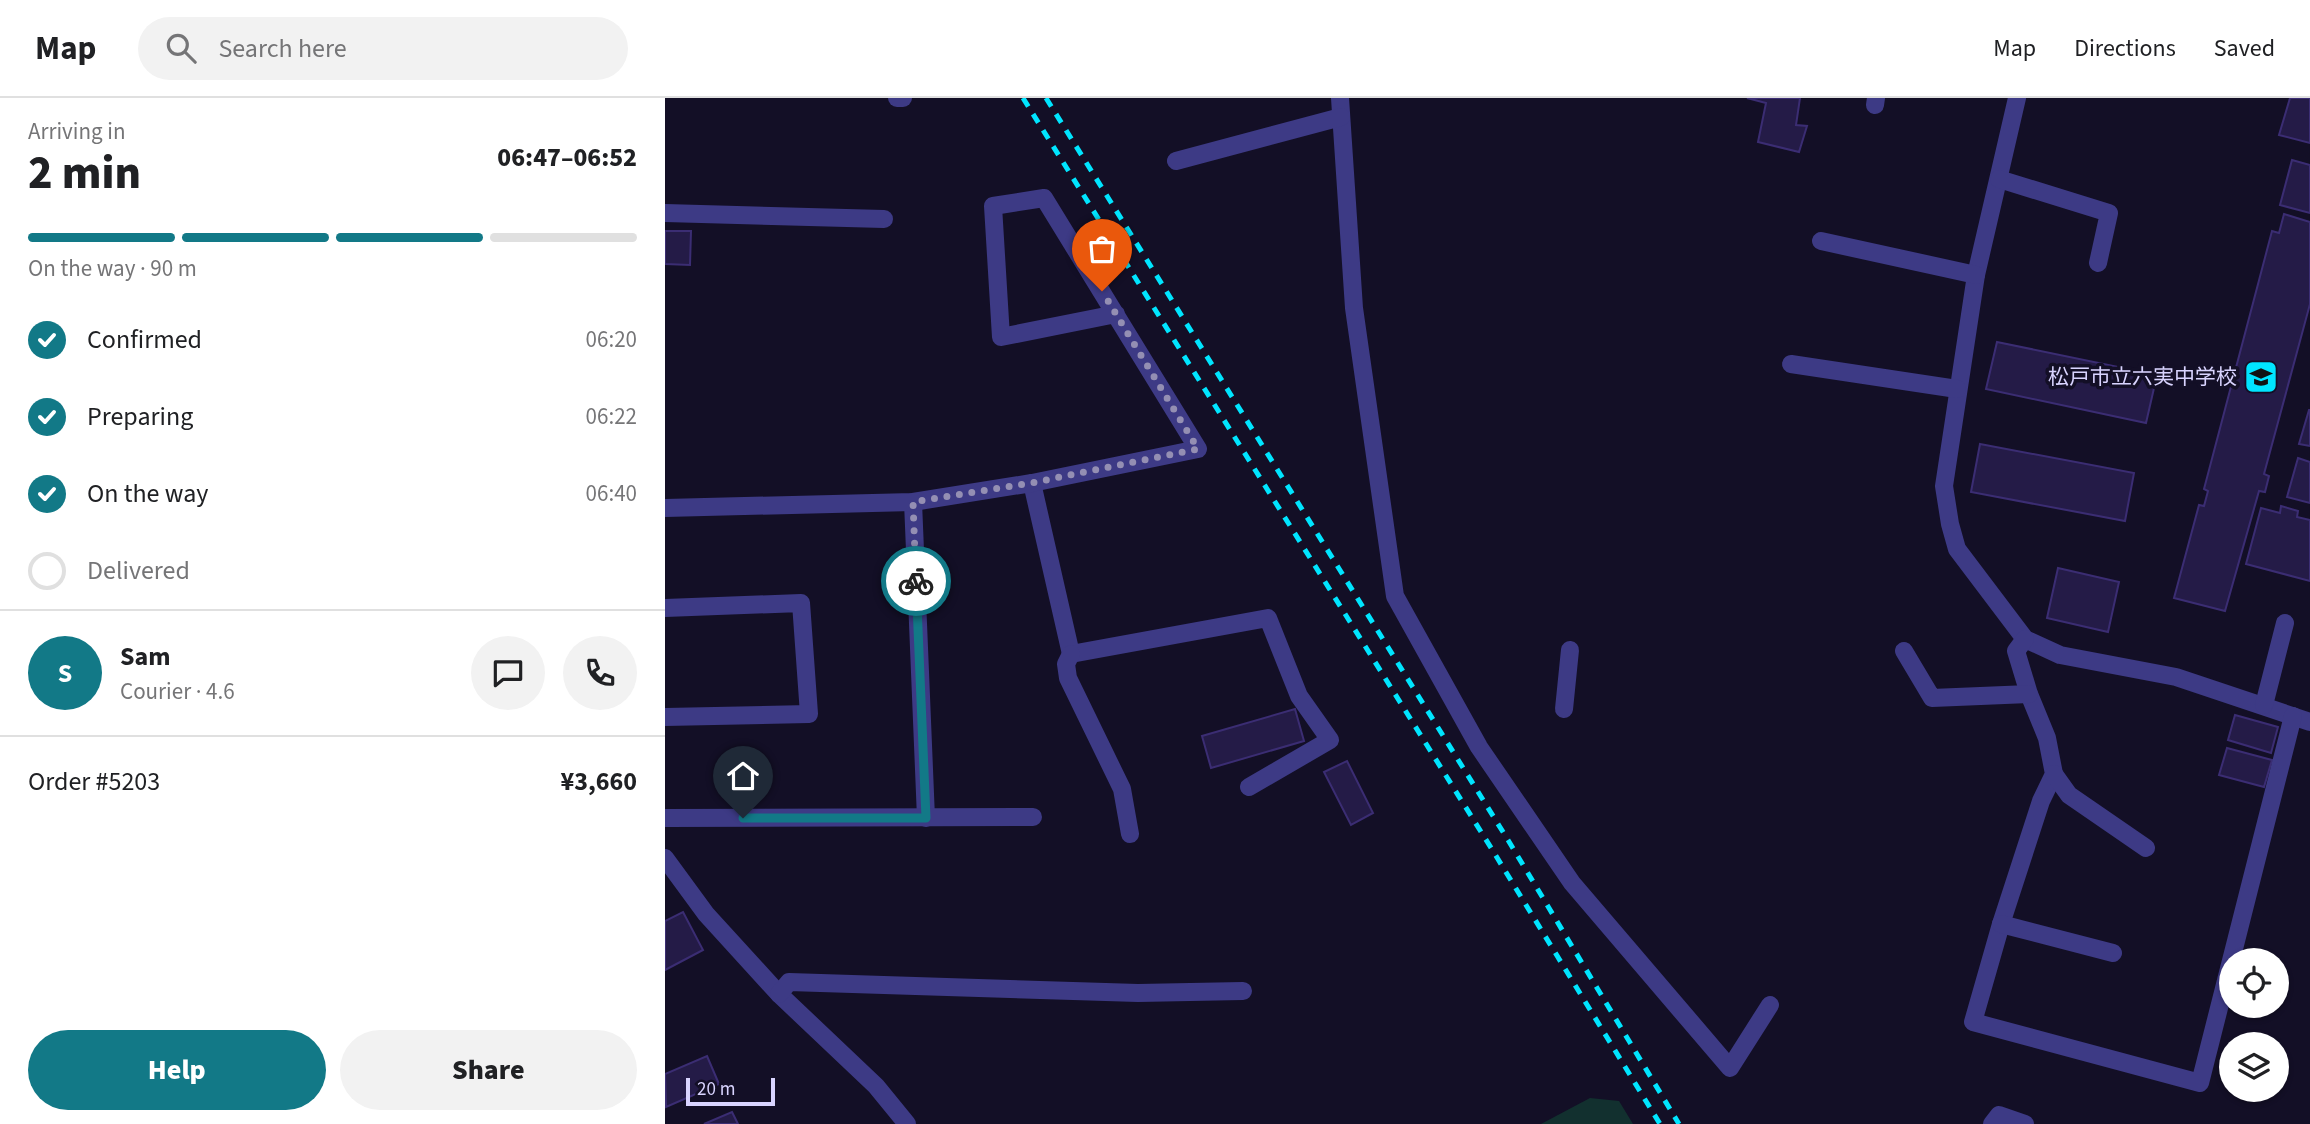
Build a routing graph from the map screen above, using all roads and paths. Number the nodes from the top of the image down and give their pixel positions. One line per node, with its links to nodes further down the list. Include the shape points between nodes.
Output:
1 (897, 98): 2 (street)
2 (903, 98)
3 (1340, 98): 5 (street)
4 (2017, 98): 7 (street)
5 (1341, 117): 6 (street); 42 (street, via 1354,308 1395,596 1479,747 1572,883 1730,1068)
6 (1177, 161)
7 (1999, 179): 11 (street, via 2109,213); 12 (street)
8 (665, 213): 9 (street)
9 (884, 219)
10 (1821, 241): 12 (street)
11 (2098, 263)
12 (1976, 275): 15 (street)
13 (1117, 314): 13 (street, via 1044,198 993,206 1001,337); 16 (street, via 1198,449)
14 (1791, 364): 15 (street)
15 (1957, 389): 21 (street, via 1944,486 1957,550)
16 (1031, 483): 17 (street); 24 (street)
17 (913, 502): 18 (street); 34 (street)
18 (665, 508)
19 (665, 608): 28 (street, via 801,603 809,714)
20 (2285, 624): 26 (street)
21 (2025, 639): 25 (street, via 2016,651); 26 (street, via 2060,655 2176,677)
22 (1570, 650): 27 (street)
23 (1904, 651): 25 (street, via 1932,698)
24 (1072, 654): 31 (street, via 1268,618 1299,696 1330,740); 35 (street, via 1066,664 1068,678 1122,789)
25 (2029, 694): 30 (street, via 2047,738)
26 (2264, 705): 29 (street)
27 (1564, 709)
28 (665, 717)
29 (2302, 719): 38 (street, via 2200,1083 1973,1022)
30 (2054, 774): 36 (street, via 2069,795); 38 (street)
31 (1249, 787)
32 (1033, 817): 34 (street)
33 (665, 818): 34 (street)
34 (926, 818)
35 (1130, 835)
36 (2146, 848)
37 (665, 858): 41 (street, via 706,914)
38 (2001, 924): 39 (street)
39 (2113, 953)
40 (1243, 991): 41 (street, via 1138,993 789,982)
41 (779, 994): 43 (street, via 876,1086)
42 (1770, 1005)
43 (907, 1124)
44 (1992, 1124): 45 (street, via 1999,1115)
45 (2025, 1124)

